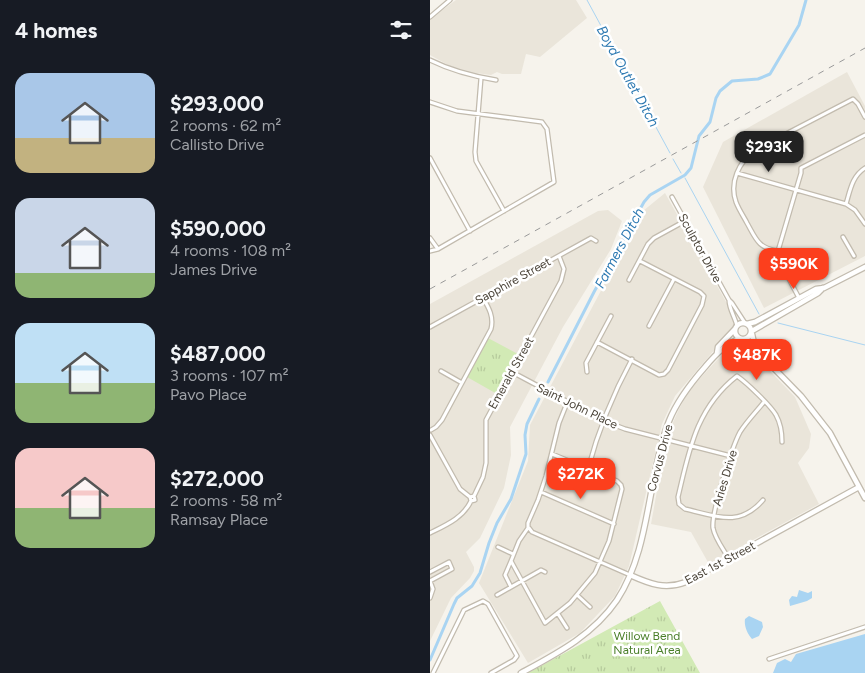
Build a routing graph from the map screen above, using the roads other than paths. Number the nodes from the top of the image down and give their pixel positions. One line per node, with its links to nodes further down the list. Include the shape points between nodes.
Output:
1 (450, 0): 2 (street)
2 (431, 15)
3 (430, 60): 4 (street, via 455,72)
4 (481, 78): 5 (street); 7 (street)
5 (496, 80)
6 (430, 102): 7 (street)
7 (478, 114): 16 (street, via 476,161); 16 (street, via 540,121 547,129 554,182)
8 (865, 117): 12 (street, via 853,100 755,150)
9 (865, 135): 13 (street, via 800,168)
10 (430, 158): 20 (street)
11 (865, 168): 15 (street, via 854,179)
12 (737, 173): 13 (street); 26 (street, via 734,182 736,202 757,242)
13 (795, 191): 15 (street); 26 (street)
14 (672, 197): 18 (street, Sculptor Drive)
15 (846, 204): 17 (street)
16 (504, 211): 20 (street)
17 (863, 217): 19 (street)
18 (685, 221): 30 (street, via 654,238); 38 (street, Sculptor Drive)
19 (865, 224)
20 (470, 231): 24 (street)
21 (843, 237): 29 (street)
22 (430, 238): 24 (street)
23 (596, 241): 28 (street, Sapphire Street, via 591,238)
24 (438, 249): 25 (street)
25 (430, 251)
26 (778, 251): 37 (street, via 778,258)
27 (806, 251): 32 (street, via 804,259)
28 (559, 256): 36 (street, Sapphire Street); 52 (street, Emerald Street, via 564,269 562,281)
29 (854, 256)
30 (640, 261): 33 (street); 34 (street)
31 (865, 267): 35 (street)
32 (812, 273)
33 (674, 279): 42 (street); 50 (street, via 700,292 704,296 702,305 664,374 659,375)
34 (629, 280)
35 (824, 288): 37 (street); 39 (street)
36 (483, 298): 43 (street, Sapphire Street); 54 (street, via 491,312 491,329)
37 (799, 298): 39 (street)
38 (728, 300): 41 (street, Sculptor Drive); 44 (street, Sculptor Drive)
39 (772, 315): 41 (street); 45 (street)
40 (611, 316): 47 (street)
41 (746, 323): 44 (street); 45 (street)
42 (649, 326)
43 (430, 327)
44 (736, 327): 46 (street, via 736,336); 48 (street, Corvus Drive, via 718,347)
45 (752, 332): 46 (street); 49 (street, via 754,344)
46 (741, 340): 48 (street, Corvus Drive, via 731,342); 49 (street)
47 (597, 342): 50 (street); 53 (street, via 586,363)
48 (717, 353): 59 (street, Corvus Drive, via 679,400)
49 (764, 358): 65 (street, via 823,423)
50 (632, 360): 57 (street, via 616,388)
51 (441, 371): 54 (street)
52 (512, 372): 56 (street, Saint John Place); 67 (street, Emerald Street, via 486,420 486,463)
53 (586, 372)
54 (462, 383): 58 (street, via 442,420)
55 (764, 402): 60 (street, via 776,415); 61 (street, via 737,376 704,413); 63 (street, Aries Drive, via 739,434)
56 (567, 403): 57 (street, Saint John Place); 62 (street)
57 (604, 421): 59 (street, Saint John Place); 64 (street)
58 (430, 432): 67 (street, via 460,489)
59 (663, 439): 61 (street, Saint John Place); 81 (street, Corvus Drive)
60 (782, 442)
61 (690, 446): 63 (street, Saint John Place); 70 (street, via 679,504 685,509)
62 (552, 454): 64 (street); 66 (street)
63 (731, 456): 70 (street, Aries Drive)
64 (588, 469): 71 (street, via 621,485)
65 (859, 487): 68 (street); 76 (street, East 1st Street)
66 (541, 492): 71 (street); 72 (street)
67 (472, 498): 73 (street, Emerald Street, via 461,516)
68 (865, 498)
69 (763, 500): 70 (street, via 740,517)
70 (714, 516): 76 (street, Aries Drive, via 713,528)
71 (614, 524): 78 (street)
72 (528, 528): 75 (street); 78 (street)
73 (430, 532)
74 (498, 547): 75 (street)
75 (513, 554): 77 (street)
76 (729, 559): 81 (street, East 1st Street, via 674,586 657,586)
77 (510, 561): 83 (street); 84 (street, via 505,575)
78 (600, 563): 81 (street); 86 (street, via 591,580)
79 (430, 572): 82 (street, via 449,562 452,569)
80 (545, 572): 83 (street, via 541,570)
81 (630, 575): 95 (street, via 611,608 588,632)
82 (430, 581): 87 (street, via 433,589)
83 (522, 581): 84 (street); 89 (street, via 545,623)
84 (512, 587): 85 (street)
85 (497, 595)
86 (576, 596): 88 (street); 89 (street)
87 (430, 598)
88 (590, 607)
89 (558, 614): 90 (street)
90 (567, 628)
91 (865, 628): 92 (street)
92 (769, 659)
93 (434, 673): 94 (street, via 464,610 483,601 488,604 517,656)
94 (491, 673)
95 (521, 673)

